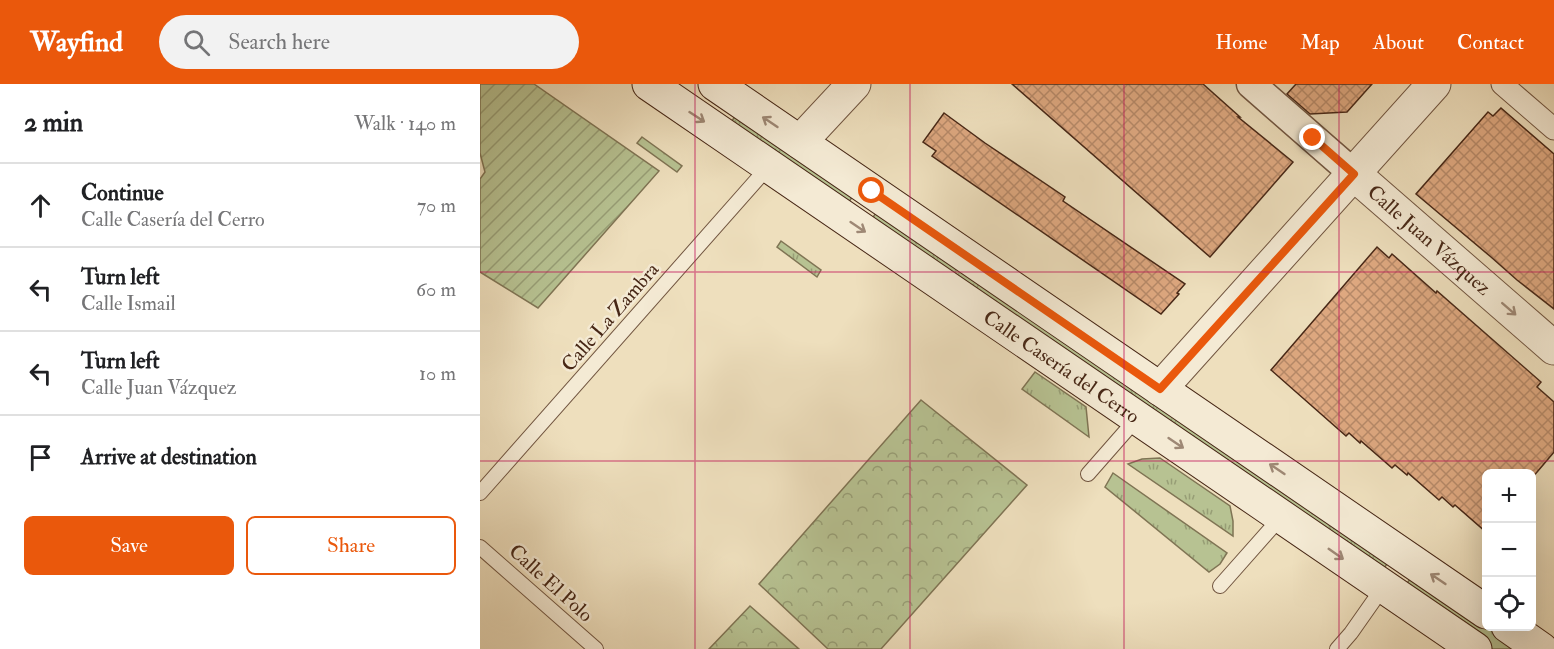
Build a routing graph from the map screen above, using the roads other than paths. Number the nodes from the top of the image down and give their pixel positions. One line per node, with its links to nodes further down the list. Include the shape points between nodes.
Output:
1 (649, 84): 9 (main road, Calle Casería del Cerro, one-way to 9)
2 (715, 84): 8 (main road, Calle Casería del Cerro, one-way to 2)
3 (854, 84): 8 (main road)
4 (1251, 84): 10 (street, Calle Juan Vázquez)
5 (1434, 84): 10 (main road)
6 (1502, 84): 7 (street)
7 (1554, 129)
8 (800, 142): 12 (main road, Calle Casería del Cerro)
9 (769, 166): 13 (main road, Calle Casería del Cerro, one-way to 13); 15 (lane, Calle La Zambra)
10 (1354, 174): 11 (main road, Calle Juan Vázquez, one-way to 11); 12 (main road)
11 (1554, 348)
12 (1160, 389): 20 (main road, Calle Casería del Cerro, one-way to 12)
13 (1138, 417): 14 (lane); 16 (main road, Calle Casería del Cerro, one-way to 16)
14 (1088, 474)
15 (480, 493)
16 (1282, 516): 18 (lane); 19 (main road, Calle Casería del Cerro, one-way to 19)
17 (480, 547): 22 (lane, Calle El Polo)
18 (1220, 586)
19 (1384, 586): 23 (lane); 24 (main road, Calle Casería del Cerro)
20 (1482, 609)
21 (1514, 631): 25 (main road)
22 (596, 649)
23 (1337, 649)
24 (1474, 649)
25 (1541, 649)

